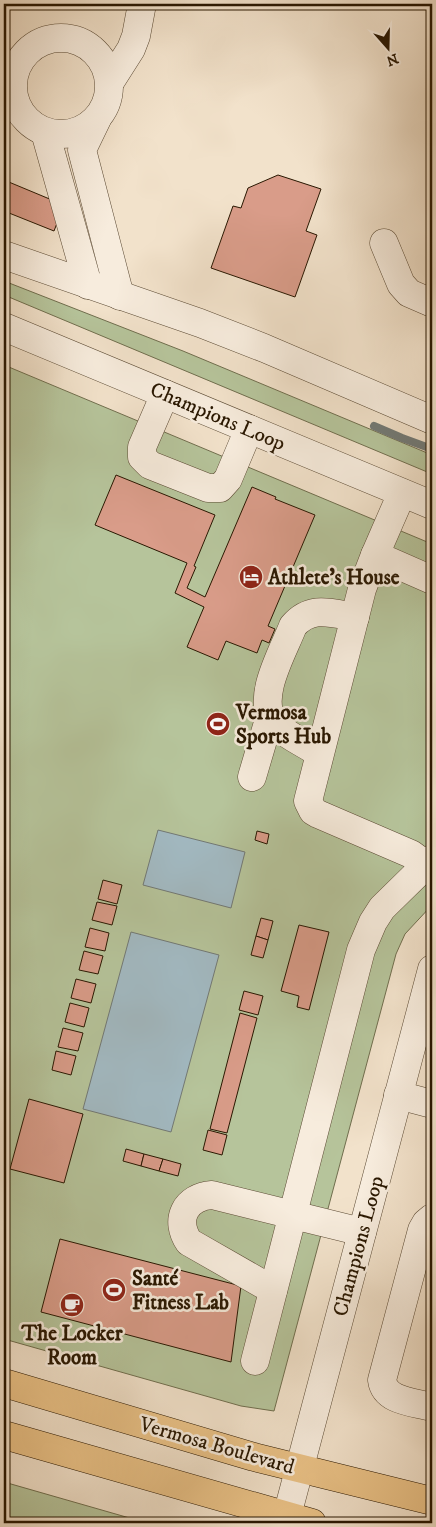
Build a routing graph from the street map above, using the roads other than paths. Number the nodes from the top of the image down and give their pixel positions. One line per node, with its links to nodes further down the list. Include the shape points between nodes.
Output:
1 (142, 4): 2 (street, via 131,49)
2 (110, 82): 3 (street, via 109,95); 4 (street, via 100,56 77,40 50,40 26,53 14,78 16,105 23,117)
3 (97, 120): 4 (street, via 73,133); 8 (street, via 82,150)
4 (45, 132): 7 (street)
5 (384, 243): 9 (street, via 401,284 409,293)
6 (4, 255): 7 (street)
7 (88, 285): 8 (street)
8 (120, 296): 12 (street, via 264,348)
9 (432, 303)
10 (4, 327): 11 (street, Champions Loop)
11 (165, 394): 13 (street, Champions Loop); 13 (street, via 142,447 142,457 150,465 208,488 220,488 228,479)
12 (432, 420)
13 (249, 429): 14 (street, Champions Loop)
14 (402, 493): 15 (street, Champions Loop); 16 (street)
15 (432, 505)
16 (375, 556): 17 (street); 18 (street)
17 (432, 580)
18 (355, 617): 19 (street, via 315,612 299,620 269,688 267,707); 20 (street)
19 (270, 716): 20 (street, via 275,724); 21 (street)
20 (319, 753): 22 (street, via 308,795 312,810)
21 (252, 777)
22 (429, 862): 26 (street, via 382,908 361,950)
23 (432, 969): 24 (street, Champions Loop)
24 (398, 1095): 25 (street); 28 (street, Champions Loop)
25 (432, 1104)
26 (292, 1215): 28 (street); 29 (street); 29 (street, via 212,1195 196,1198 185,1209 182,1218 184,1235 189,1242)
27 (432, 1218): 32 (street, via 422,1230 382,1380 385,1390 393,1397)
28 (362, 1232): 34 (street, Champions Loop)
29 (273, 1290): 30 (street)
30 (255, 1361)
31 (4, 1383): 34 (main road, Vermosa Boulevard)
32 (432, 1407)
33 (4, 1435): 36 (main road)
34 (299, 1469): 35 (main road, Vermosa Boulevard); 36 (street, Champions Loop)
35 (432, 1501)
36 (295, 1521)

